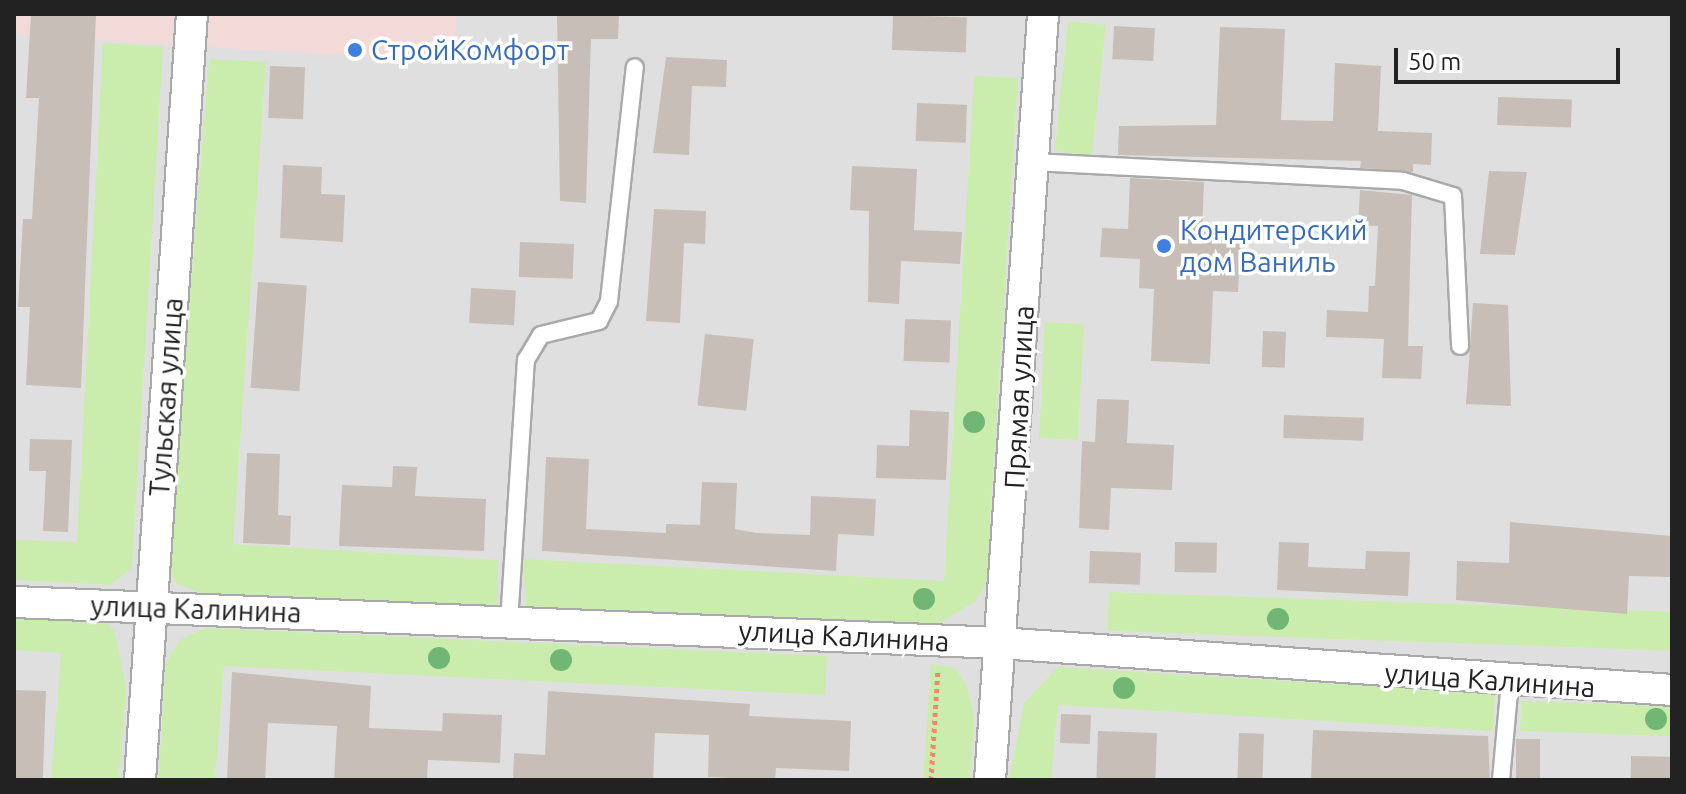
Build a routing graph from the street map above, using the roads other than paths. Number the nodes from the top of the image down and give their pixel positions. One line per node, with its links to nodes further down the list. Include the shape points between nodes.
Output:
1 (192, 14): 7 (street, Тульская улица)
2 (1043, 14): 4 (street, Прямая улица)
3 (635, 67): 8 (lane, via 609,301 599,321 541,335 526,360)
4 (1032, 162): 5 (lane, via 1403,181 1453,196); 9 (street, Прямая улица)
5 (1460, 346)
6 (14, 602): 7 (street, улица Калинина)
7 (152, 607): 8 (street, улица Калинина); 12 (street, Тульская улица)
8 (509, 622): 9 (street, улица Калинина)
9 (999, 643): 10 (street, улица Калинина); 13 (street, Прямая улица)
10 (1510, 682): 11 (street, улица Калинина); 14 (lane)
11 (1672, 690)
12 (140, 780)
13 (990, 780)
14 (1501, 780)

